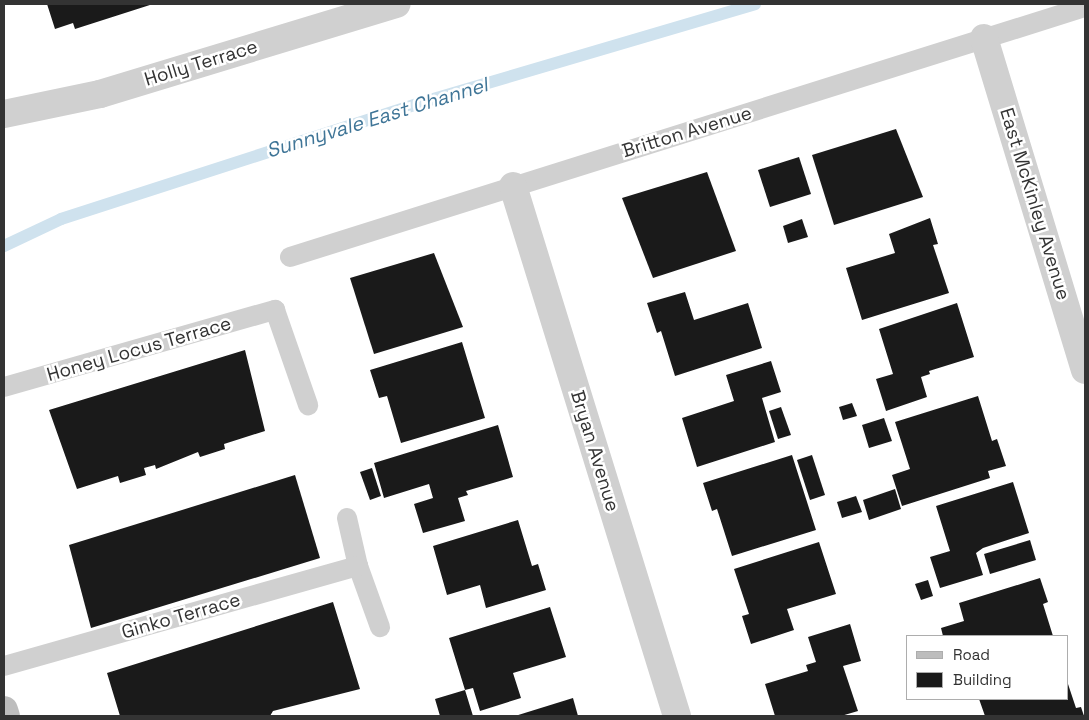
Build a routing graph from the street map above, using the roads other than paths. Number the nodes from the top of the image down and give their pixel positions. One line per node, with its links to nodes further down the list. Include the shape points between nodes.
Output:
1 (397, 4): 4 (street, Holly Terrace, via 100,94)
2 (1085, 7): 3 (lane, Britton Avenue)
3 (984, 38): 5 (lane, Britton Avenue); 7 (street, East McKinley Avenue)
4 (4, 114)
5 (513, 186): 6 (lane, Britton Avenue); 16 (street, Bryan Avenue)
6 (290, 257)
7 (1085, 370)
8 (4, 387): 9 (lane, Honey Locus Terrace, via 275,310)
9 (308, 405)
10 (347, 518): 11 (lane)
11 (358, 566): 12 (lane); 13 (lane, Ginko Terrace)
12 (380, 627)
13 (4, 666)
14 (4, 710): 15 (main road)
15 (6, 716)
16 (677, 716)

